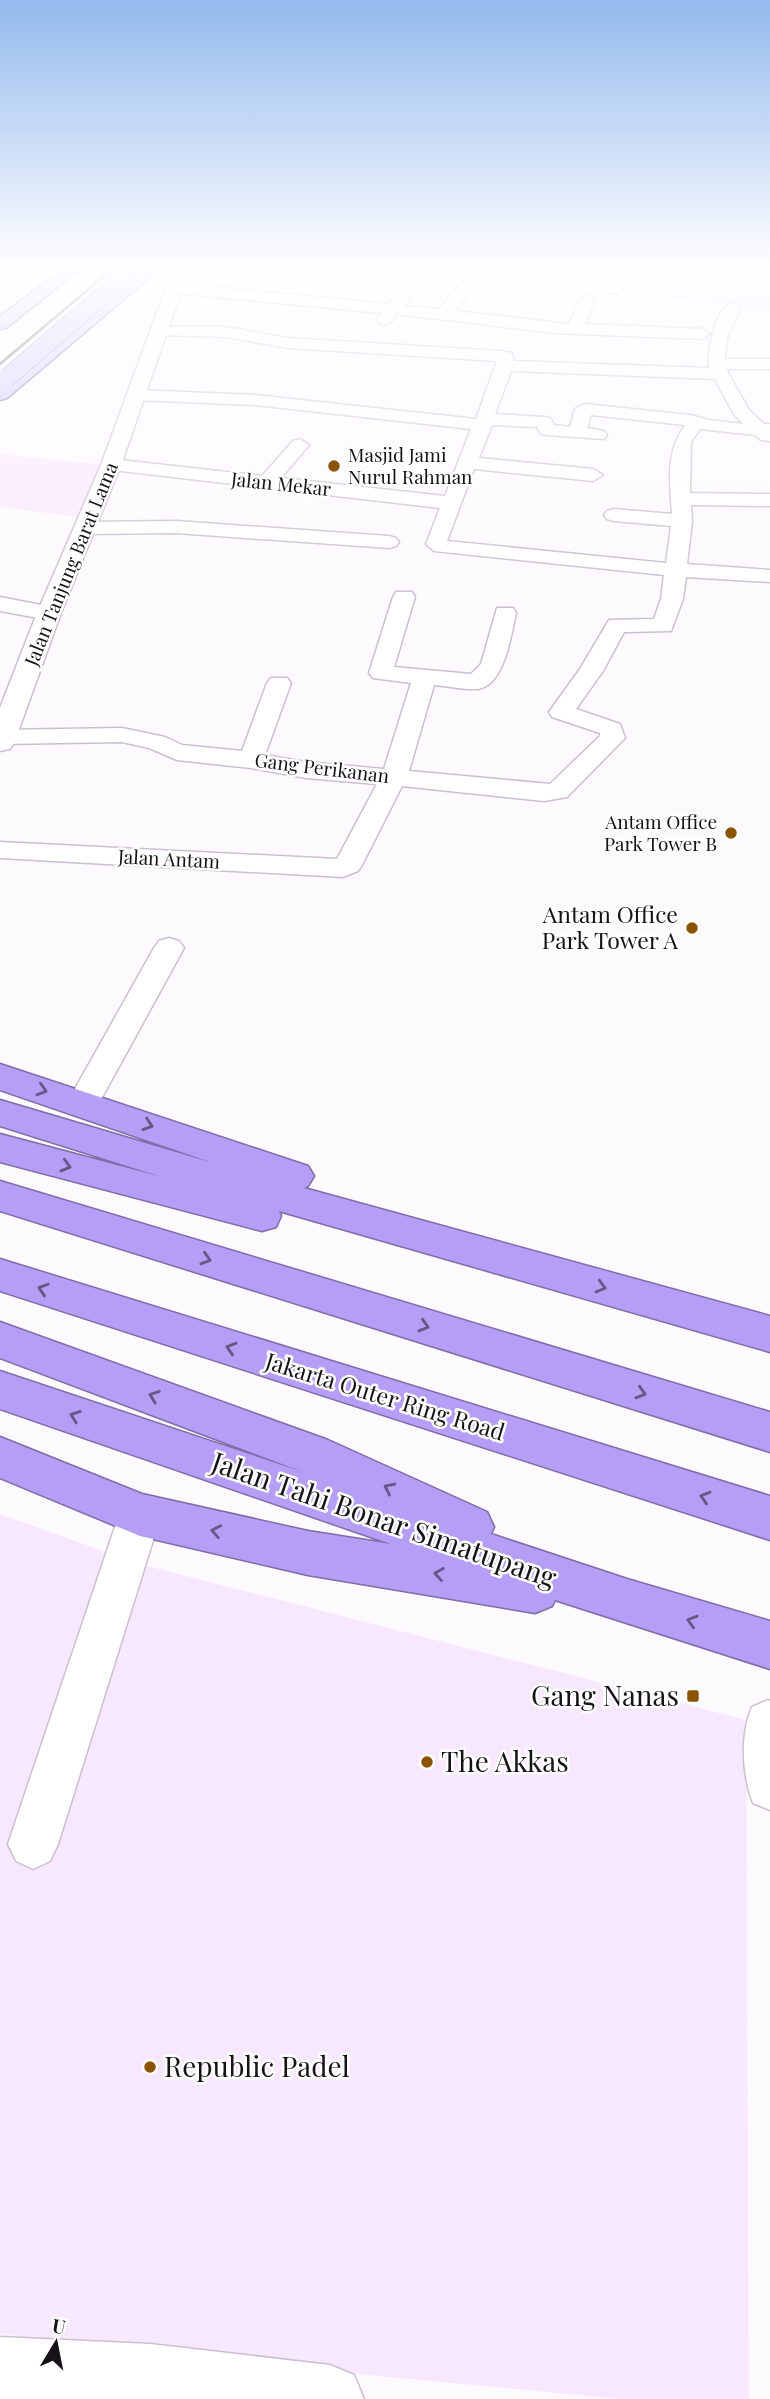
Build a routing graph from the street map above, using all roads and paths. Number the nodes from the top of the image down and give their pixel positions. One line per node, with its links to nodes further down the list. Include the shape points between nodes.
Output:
1 (20, 378): 6 (main road)
2 (143, 378): 7 (street, Jalan Tanjung Barat Lama)
3 (493, 378): 9 (street)
4 (723, 378): 11 (street, via 742,414)
5 (342, 391): 8 (street)
6 (0, 394)
7 (137, 394): 8 (street); 16 (street, Jalan Tanjung Barat Lama)
8 (332, 407): 9 (street)
9 (485, 422): 12 (street, via 544,422 547,430); 15 (street)
10 (695, 424): 11 (street); 12 (street, via 584,409); 19 (street, via 676,441)
11 (766, 432)
12 (577, 433): 13 (street)
13 (616, 436)
14 (300, 444): 18 (street)
15 (468, 463): 17 (street); 21 (street)
16 (111, 465): 18 (street, Jalan Mekar); 24 (street, Jalan Tanjung Barat Lama)
17 (593, 475)
18 (266, 483): 21 (street, Jalan Mekar)
19 (680, 499): 20 (street); 23 (street)
20 (770, 500)
21 (451, 503): 26 (street, via 436,544 441,547)
22 (614, 515): 23 (street)
23 (682, 521): 26 (street)
24 (85, 528): 25 (street, via 176,527); 31 (street, Jalan Tanjung Barat Lama)
25 (389, 542)
26 (677, 570): 27 (street); 36 (street, Gang Perikanan, via 663,626 617,625 562,712 611,729 613,738 553,793)
27 (770, 576)
28 (404, 597): 32 (street, via 381,673)
29 (0, 604): 31 (street)
30 (505, 612): 32 (street, via 492,666 477,682)
31 (49, 613): 34 (street, Jalan Tanjung Barat Lama)
32 (424, 679): 36 (street)
33 (279, 683): 35 (street)
34 (1, 740): 35 (street, Gang Perikanan, via 122,734 177,752)
35 (251, 760): 36 (street, Gang Perikanan)
36 (394, 777): 37 (street, Jalan Antam, via 348,865 337,869)
37 (0, 850)
38 (169, 948): 40 (street)
39 (0, 1077): 40 (highway, one-way to 40)
40 (83, 1103): 44 (highway, one-way to 44, via 321,1185)
41 (0, 1113): 44 (highway)
42 (0, 1148): 44 (highway, one-way to 44, via 228,1209)
43 (0, 1196): 49 (highway, one-way to 49)
44 (536, 1269): 46 (highway, one-way to 46)
45 (0, 1275): 52 (highway, Jakarta Outer Ring Road, one-way to 45)
46 (770, 1334)
47 (0, 1340): 53 (highway, one-way to 47, via 312,1454)
48 (0, 1390): 53 (highway, Jalan Tahi Bonar Simatupang, one-way to 48)
49 (770, 1432)
50 (0, 1457): 51 (highway)
51 (140, 1515): 53 (highway, one-way to 51, via 308,1553); 57 (street)
52 (770, 1518)
53 (627, 1602): 54 (highway, Jalan Tahi Bonar Simatupang, one-way to 53)
54 (770, 1645)
55 (768, 1723): 56 (street)
56 (770, 1786)
57 (33, 1844)
58 (0, 2370): 59 (street, via 150,2377)
59 (330, 2399)

